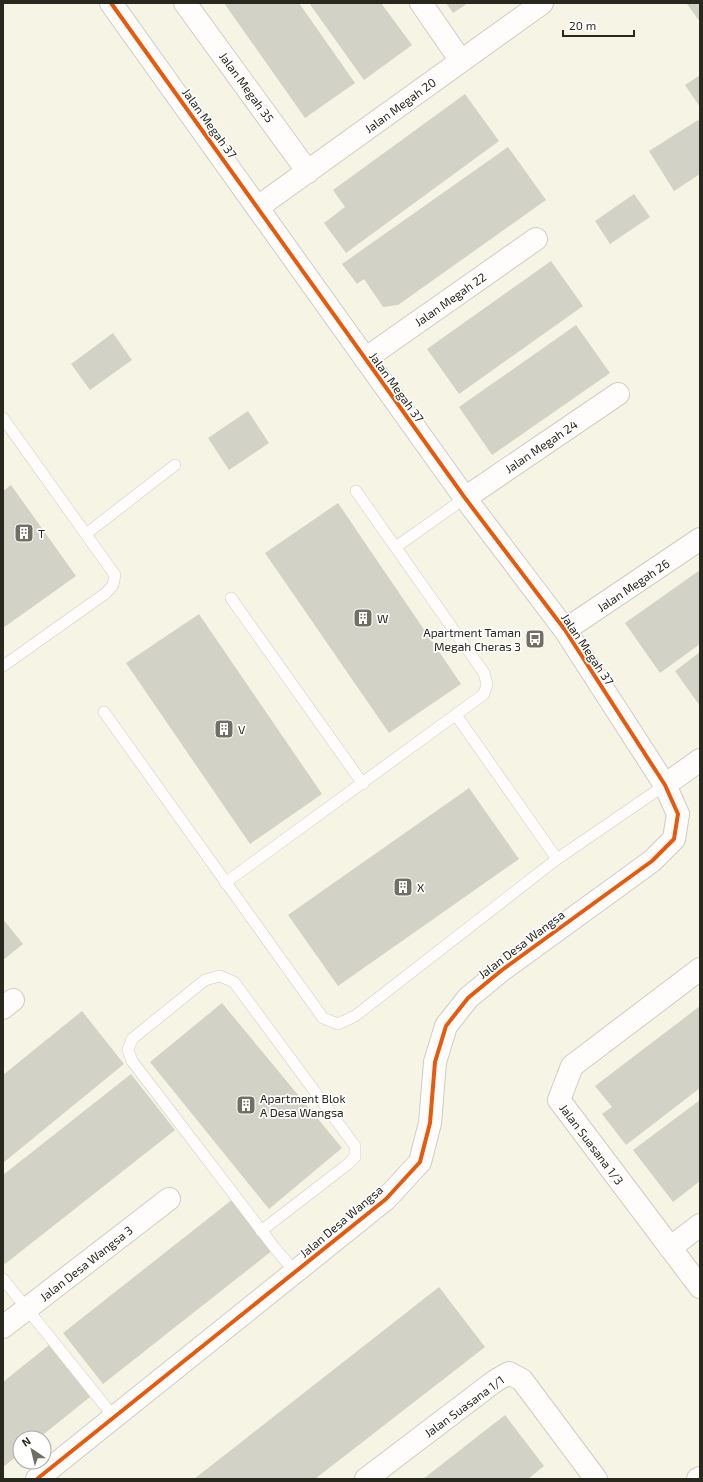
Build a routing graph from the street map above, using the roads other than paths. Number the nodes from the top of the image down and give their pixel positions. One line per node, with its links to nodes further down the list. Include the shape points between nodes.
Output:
1 (111, 3): 7 (street, Jalan Megah 37)
2 (185, 3): 6 (street, Jalan Megah 35)
3 (421, 3): 5 (street)
4 (542, 3): 5 (street, Jalan Megah 20)
5 (461, 61): 6 (street, Jalan Megah 20)
6 (308, 172): 7 (street, Jalan Megah 20)
7 (258, 207): 9 (street, Jalan Megah 37)
8 (536, 239): 9 (street, Jalan Megah 22)
9 (365, 359): 14 (street, Jalan Megah 37)
10 (618, 394): 14 (street, Jalan Megah 24)
11 (4, 423): 15 (lane)
12 (175, 465): 15 (lane)
13 (356, 491): 17 (lane)
14 (465, 498): 17 (lane); 19 (street, Jalan Megah 37)
15 (86, 534): 20 (lane, via 115,575 113,585 106,593)
16 (700, 539): 19 (street, Jalan Megah 26)
17 (396, 546): 22 (lane, via 484,673 484,694)
18 (231, 598): 24 (lane)
19 (565, 630): 25 (street, Jalan Megah 37)
20 (3, 666)
21 (104, 712): 27 (lane)
22 (456, 715): 24 (lane); 26 (lane)
23 (700, 760): 25 (street)
24 (363, 784): 27 (lane)
25 (665, 785): 26 (lane); 33 (street, Jalan Desa Wangsa, via 678,814 674,840 652,861 502,970 468,998 446,1026 435,1062 430,1123 420,1162 386,1199)
26 (557, 859): 27 (lane, via 355,1016 338,1024 323,1018)
27 (225, 883)
28 (700, 969): 32 (street, Jalan Suasana 1/3, via 572,1066 558,1100)
29 (169, 1199): 36 (street, Jalan Desa Wangsa 3)
30 (700, 1225): 32 (street)
31 (261, 1231): 31 (lane, via 348,1164 355,1157 355,1146 234,982 220,976 205,980 132,1038 128,1050 132,1061); 33 (lane)
32 (670, 1248): 35 (street, Jalan Suasana 1/3)
33 (295, 1272): 38 (street, Jalan Desa Wangsa)
34 (3, 1279): 36 (lane)
35 (700, 1287)
36 (27, 1309): 37 (street, Jalan Desa Wangsa 3); 38 (lane)
37 (3, 1327)
38 (114, 1417): 39 (street, Jalan Desa Wangsa)
39 (37, 1479)
40 (366, 1479): 41 (street, Jalan Suasana 1/1, via 495,1381 509,1374 522,1380)
41 (596, 1479)

